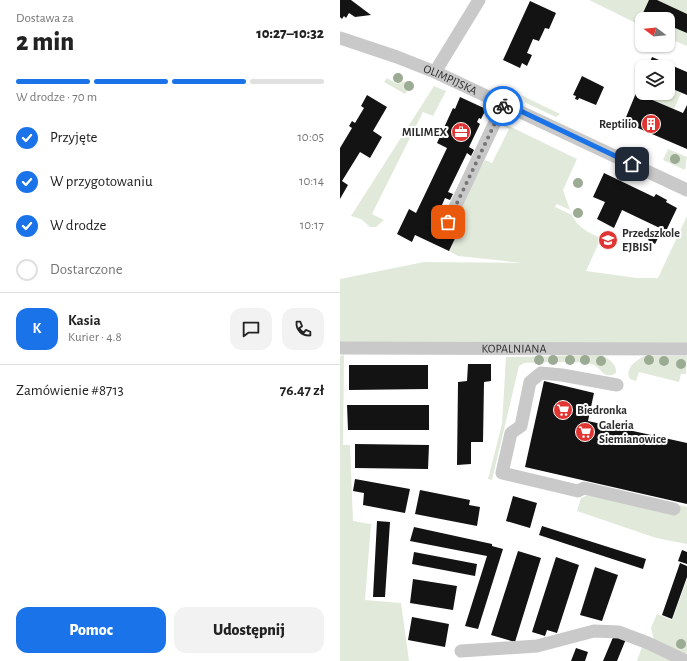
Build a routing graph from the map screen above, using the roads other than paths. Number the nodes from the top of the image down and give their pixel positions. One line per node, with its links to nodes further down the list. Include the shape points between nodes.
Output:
1 (479, 0): 3 (street)
2 (340, 38): 3 (street, OLIMPIJSKA)
3 (435, 72): 4 (street, OLIMPIJSKA)
4 (504, 103): 5 (street, OLIMPIJSKA); 6 (street)
5 (687, 190)
6 (448, 222)
7 (340, 348): 8 (street, KOPALNIANA)
8 (687, 348)
9 (617, 385): 10 (street, via 562,375 541,374 530,382 521,426 511,433 502,473 578,491 584,488)
10 (674, 509)
11 (461, 651): 12 (street, via 537,646 594,631 613,631 648,643)
12 (686, 661)

